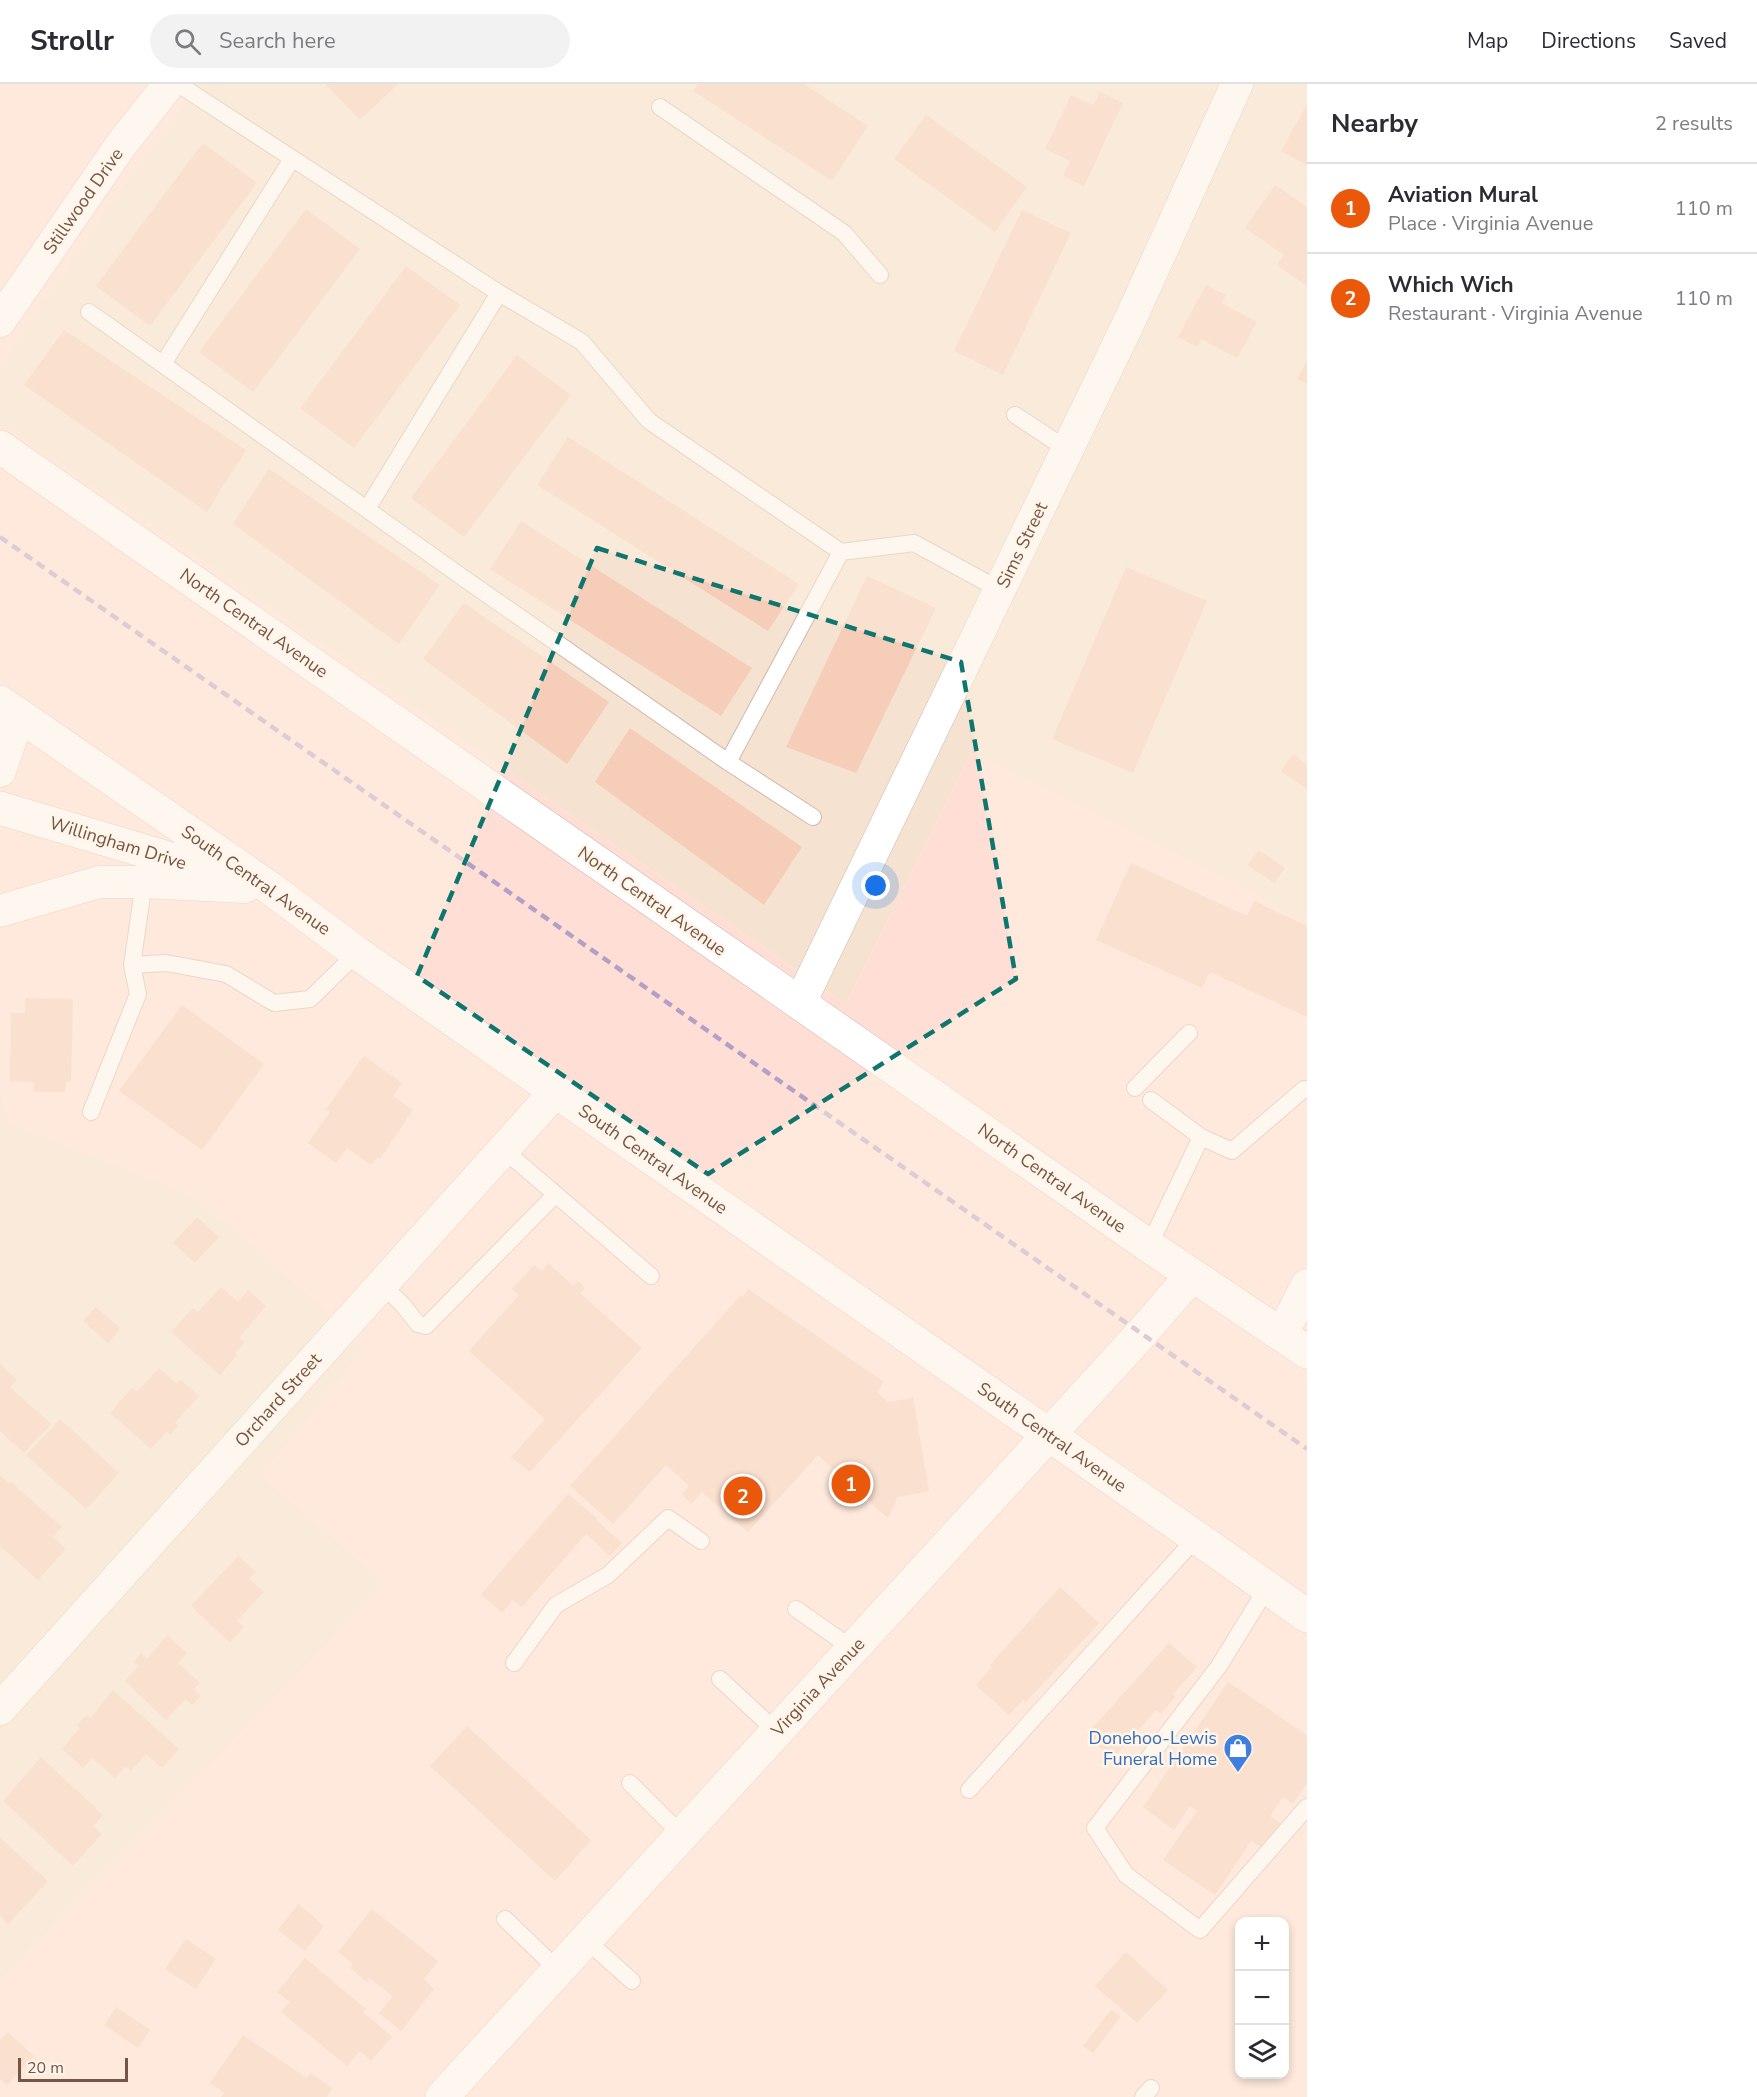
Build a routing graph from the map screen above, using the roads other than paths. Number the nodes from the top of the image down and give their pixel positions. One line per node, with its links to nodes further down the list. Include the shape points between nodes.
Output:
1 (169, 84): 9 (street, Stillwood Drive, via 121,145)
2 (178, 84): 5 (lane)
3 (1237, 84): 13 (street, Sims Street)
4 (660, 107): 6 (lane, via 844,233)
5 (292, 159): 7 (lane); 10 (lane)
6 (880, 275)
7 (499, 293): 14 (lane); 15 (lane, via 582,342 649,421)
8 (89, 312): 10 (lane)
9 (0, 321)
10 (163, 364): 14 (lane)
11 (1015, 415): 13 (lane)
12 (0, 447): 27 (main road, North Central Avenue)
13 (1068, 450): 16 (street, Sims Street)
14 (367, 509): 18 (lane)
15 (841, 552): 16 (lane, via 914,543); 18 (lane)
16 (1000, 590): 27 (street, Sims Street)
17 (10, 708): 19 (street); 23 (main road, South Central Avenue)
18 (728, 762): 21 (lane)
19 (0, 771)
20 (0, 808): 23 (main road, Willingham Drive)
21 (813, 818)
22 (144, 882): 23 (street); 24 (street, via 99,882); 26 (lane)
23 (270, 888): 25 (main road, South Central Avenue)
24 (0, 911)
25 (357, 952): 26 (lane, via 310,999 274,1003 226,974 166,963); 31 (main road, South Central Avenue)
26 (132, 965): 33 (lane, via 138,994)
27 (800, 1004): 37 (main road, North Central Avenue)
28 (1189, 1032): 29 (lane)
29 (1135, 1088)
30 (1304, 1089): 34 (lane, via 1232,1151)
31 (556, 1091): 35 (street, Orchard Street); 43 (main road, South Central Avenue)
32 (1151, 1100): 34 (lane)
33 (91, 1112)
34 (1201, 1137): 37 (lane)
35 (504, 1150): 36 (lane); 40 (street, Orchard Street)
36 (555, 1195): 39 (lane); 40 (lane, via 426,1326 418,1324)
37 (1149, 1246): 38 (main road, North Central Avenue)
38 (1192, 1275): 42 (main road, North Central Avenue); 43 (main road, Virginia Avenue)
39 (651, 1276)
40 (382, 1285): 52 (street, Orchard Street)
41 (1307, 1285): 42 (street)
42 (1295, 1343)
43 (1049, 1435): 44 (main road, South Central Avenue); 49 (main road, Virginia Avenue)
44 (1196, 1538): 46 (main road, South Central Avenue); 55 (lane)
45 (701, 1541): 50 (lane, via 668,1518 608,1575 556,1605)
46 (1267, 1588): 48 (main road, South Central Avenue); 56 (lane, via 1219,1666 1095,1828 1126,1875 1200,1930)
47 (796, 1609): 49 (lane)
48 (1307, 1616)
49 (853, 1649): 53 (main road, Virginia Avenue)
50 (514, 1663)
51 (720, 1679): 53 (lane)
52 (0, 1708)
53 (777, 1732): 57 (main road, Virginia Avenue)
54 (630, 1783): 57 (lane)
55 (969, 1790)
56 (1307, 1807)
57 (682, 1835): 59 (main road, Virginia Avenue)
58 (505, 1919): 60 (lane)
59 (586, 1940): 60 (main road, Virginia Avenue); 61 (lane)
60 (558, 1970): 62 (main road, Virginia Avenue)
61 (632, 1981)
62 (442, 2097)

